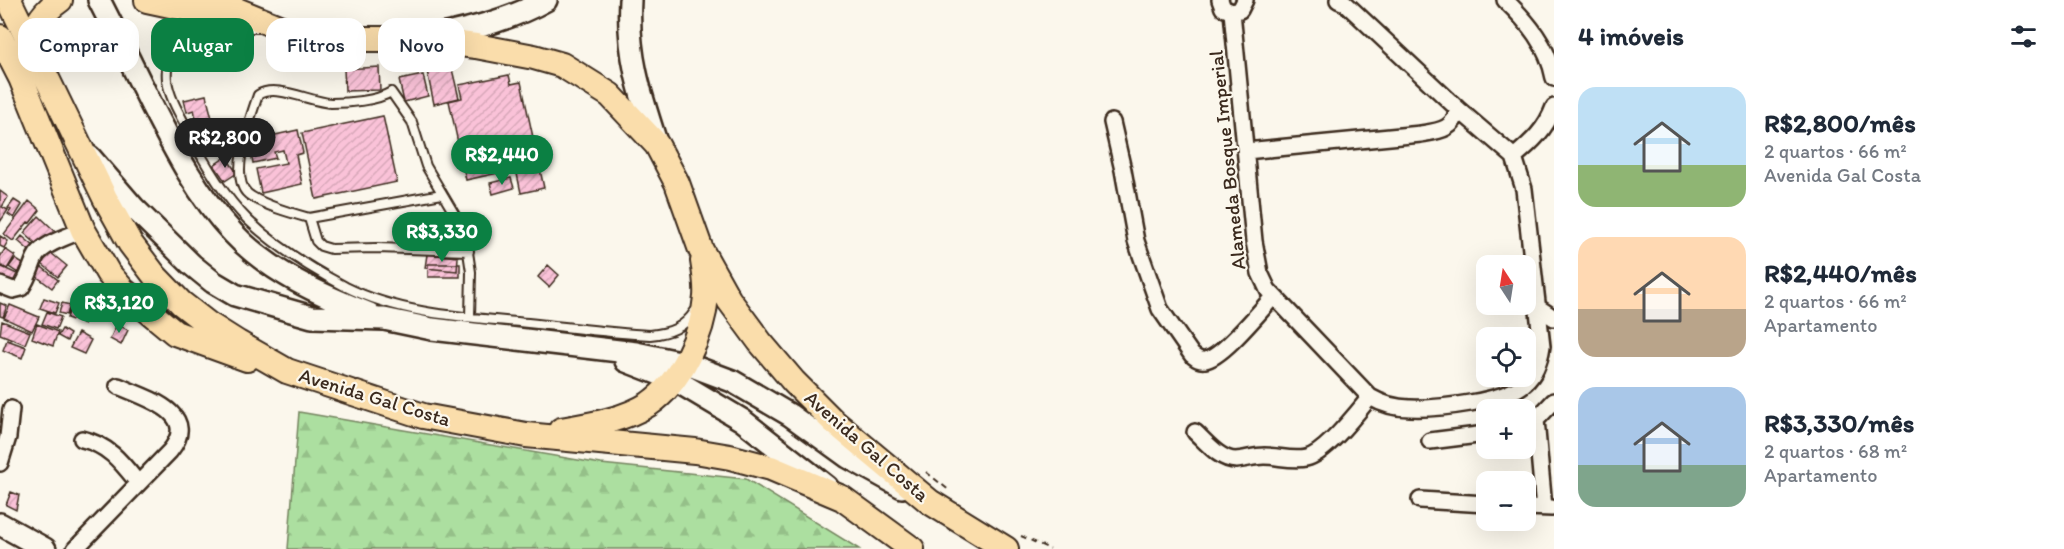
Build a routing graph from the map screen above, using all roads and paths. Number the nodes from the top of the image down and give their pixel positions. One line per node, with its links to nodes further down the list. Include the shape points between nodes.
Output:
1 (9, 0): 13 (main road, Avenida Gal Costa)
2 (60, 0): 14 (main road)
3 (99, 0): 43 (main road, via 172,145 206,200 234,234 271,265 313,290)
4 (147, 0): 16 (main road)
5 (212, 0): 15 (main road, Avenida Gal Costa)
6 (546, 0): 18 (main road, via 523,13)
7 (630, 0): 28 (main road, via 630,52)
8 (1221, 0): 12 (street, via 1223,8)
9 (1245, 0): 12 (street, via 1240,10)
10 (1338, 0): 26 (street, via 1346,3)
11 (1505, 0): 24 (street, via 1527,21 1546,51)
12 (1232, 12): 30 (street, Alameda Bosque Imperial)
13 (18, 18)
14 (41, 18)
15 (266, 22)
16 (266, 26)
17 (266, 29): 41 (lane, via 192,33 174,50 167,67 171,95 213,176 249,221 296,258 348,287 416,310)
18 (465, 30)
19 (0, 37): 23 (main road)
20 (465, 45): 28 (main road, Avenida Gal Costa, via 562,65 610,95)
21 (22, 72): 23 (main road)
22 (44, 72): 29 (main road, Avenida Gal Costa)
23 (21, 78): 34 (main road)
24 (1554, 78)
25 (1554, 107): 31 (street, via 1536,138)
26 (1458, 109): 30 (street, via 1451,125 1442,130); 31 (street)
27 (1112, 122): 39 (street, via 1136,241 1160,309 1192,355 1207,360 1220,353)
28 (657, 145): 35 (main road, Avenida Gal Costa, via 677,183)
29 (80, 146): 43 (main road, via 134,208 192,265 235,295 312,317); 44 (main road, Avenida Gal Costa, via 130,243 155,276 208,324)
30 (1246, 151): 39 (street, Alameda Bosque Imperial, via 1256,256)
31 (1514, 157): 40 (street, Alameda Bosque Imperial, via 1524,189)
32 (442, 194): 33 (lane); 33 (lane, via 426,165 412,122 391,92 381,98 331,103 264,91 258,95 248,128 239,179 249,195); 36 (lane, via 465,232)
33 (309, 218): 36 (lane, via 316,241 331,249)
34 (84, 230): 37 (street, via 50,242 36,255 21,288 13,290); 44 (main road, via 108,273 123,290 175,333 229,354)
35 (701, 250): 38 (main road); 61 (main road, Avenida Gal Costa, via 729,300 794,382 833,422)
36 (470, 251): 41 (lane)
37 (0, 285)
38 (705, 288): 41 (lane, via 683,326 661,334); 45 (main road, via 700,329)
39 (1273, 297): 47 (street, Alameda Bosque Imperial)
40 (1539, 308): 42 (street); 47 (street, Alameda Bosque Imperial, via 1540,357 1525,384 1510,393 1450,406 1408,409 1382,404)
41 (470, 317)
42 (1554, 318)
43 (384, 319): 45 (main road, via 432,329 591,348)
44 (287, 370): 52 (main road, Avenida Gal Costa, via 423,416)
45 (680, 371): 52 (main road, via 649,404 631,412 585,426); 59 (main road); 61 (main road, via 732,381 790,415 848,457)
46 (118, 386): 58 (street, via 170,411 180,427 178,441)
47 (1370, 397): 51 (street, via 1309,458 1262,456 1232,460)
48 (1554, 401): 50 (street)
49 (11, 410): 57 (street)
50 (1536, 418)
51 (1195, 432)
52 (526, 435): 59 (main road, Avenida Gal Costa, via 730,457 771,468)
53 (1476, 435): 55 (street)
54 (82, 439): 58 (street, via 112,453)
55 (1431, 441)
56 (1536, 447): 63 (street)
57 (0, 462)
58 (138, 483): 66 (street)
59 (842, 498): 67 (main road, Avenida Gal Costa)
60 (1420, 500): 62 (street)
61 (930, 502): 68 (main road, Avenida Gal Costa)
62 (1476, 503)
63 (1549, 508)
64 (0, 524): 65 (main road)
65 (45, 549)
66 (75, 549)
67 (912, 549)
68 (1006, 549)

